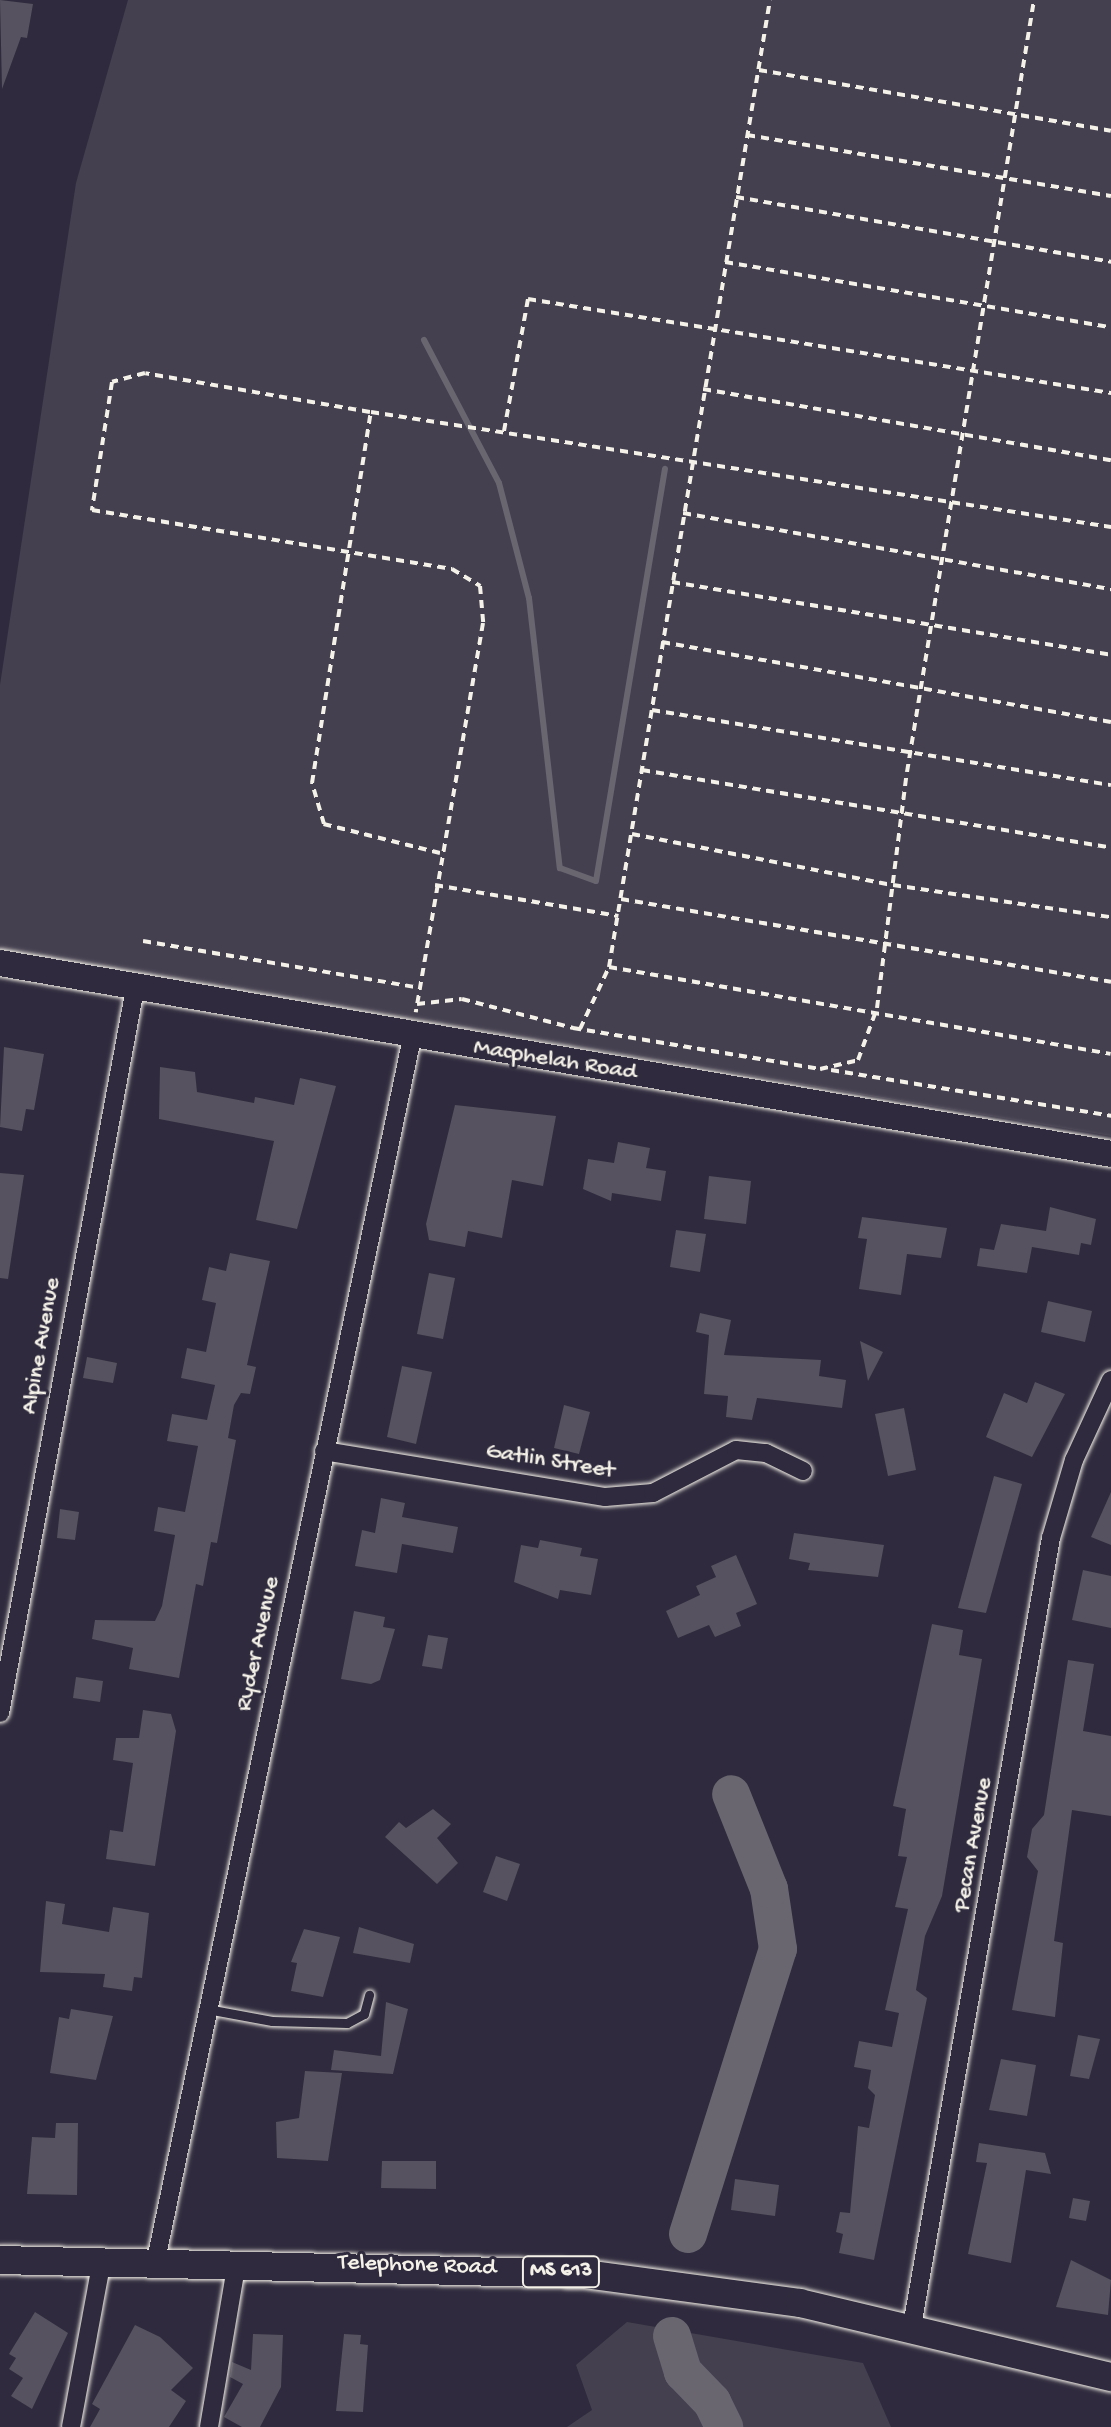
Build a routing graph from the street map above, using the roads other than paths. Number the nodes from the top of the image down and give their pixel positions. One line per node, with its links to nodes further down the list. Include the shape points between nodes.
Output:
1 (0, 963): 2 (street, Macphelah Road)
2 (135, 989): 3 (street, Macphelah Road); 8 (street, Alpine Avenue)
3 (412, 1038): 4 (street, Macphelah Road); 6 (street, Ryder Avenue)
4 (1111, 1154)
5 (1111, 1380): 15 (street, Pecan Avenue, via 1074,1460 1051,1538)
6 (324, 1451): 7 (street, Gatlin Street, via 605,1497 653,1493 736,1450 766,1453); 10 (street, Ryder Avenue)
7 (803, 1471)
8 (0, 1713)
9 (369, 1995): 10 (lane, via 364,2014 347,2023 272,2021)
10 (207, 2009): 13 (street, Ryder Avenue)
11 (0, 2260): 12 (main road, Telephone Road / MS 613)
12 (102, 2260): 13 (main road, Telephone Road / MS 613); 17 (street)
13 (156, 2260): 14 (main road, Telephone Road / MS 613)
14 (237, 2262): 15 (main road, Telephone Road / MS 613, via 585,2274); 18 (street)
15 (912, 2326): 16 (main road, Telephone Road / MS 613)
16 (1111, 2377)
17 (71, 2427)
18 (209, 2427)

